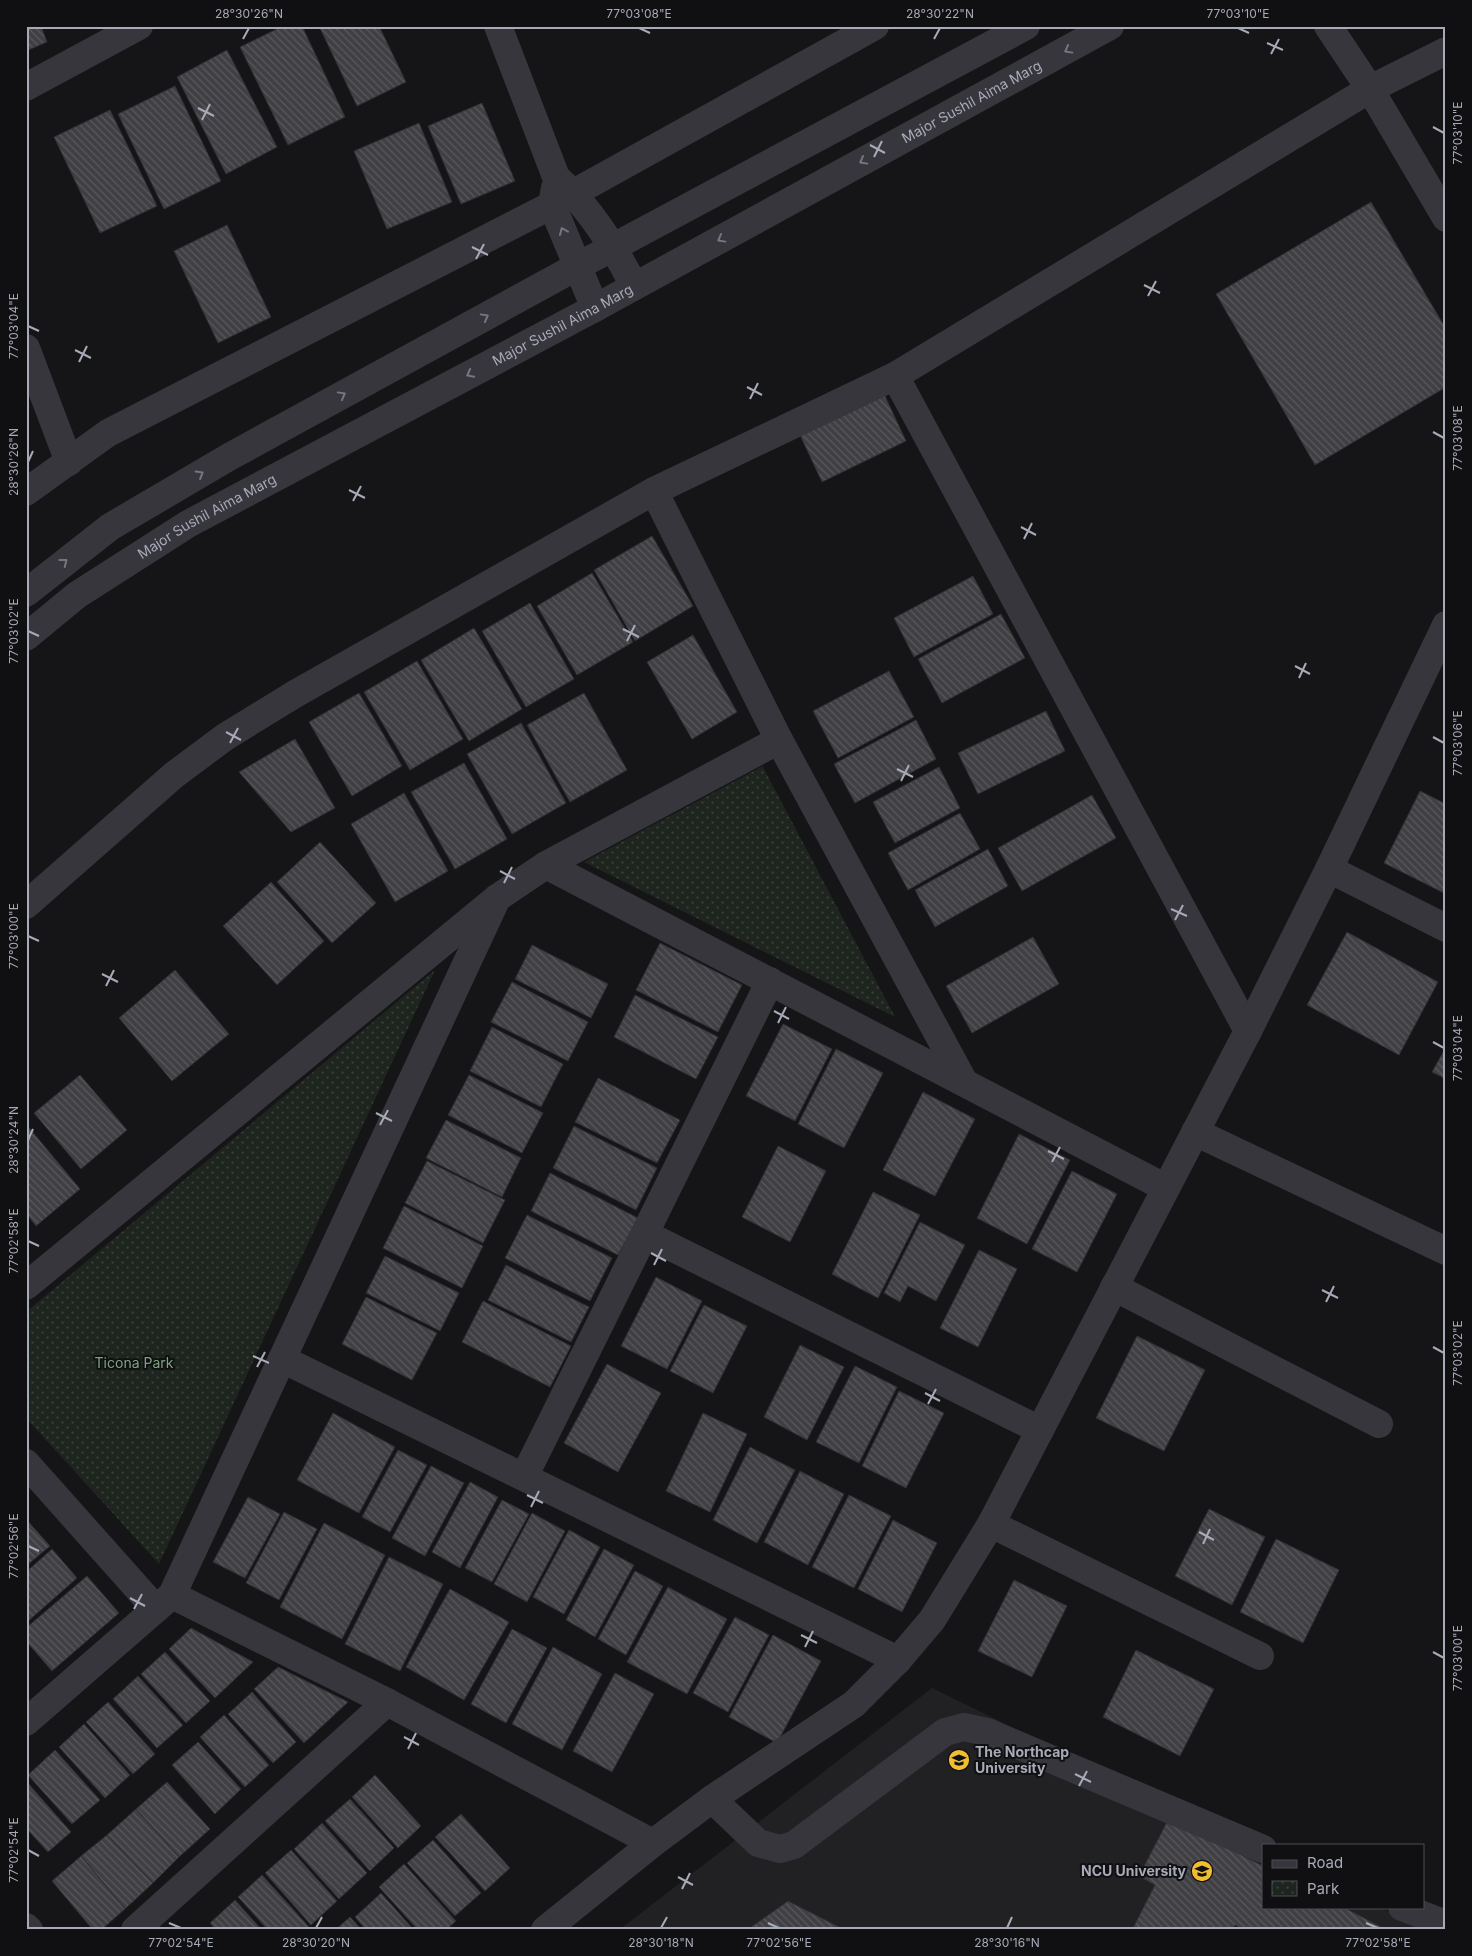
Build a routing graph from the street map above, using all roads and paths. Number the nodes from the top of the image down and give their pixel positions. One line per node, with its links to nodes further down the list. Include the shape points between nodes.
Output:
1 (139, 26): 10 (street)
2 (498, 26): 12 (street)
3 (834, 26): 9 (street)
4 (875, 26): 9 (street)
5 (1026, 26): 14 (street)
6 (1110, 26): 16 (street, Major Sushil Aima Marg, one-way to 16)
7 (1328, 26): 11 (street)
8 (1446, 51): 11 (street)
9 (816, 58): 12 (street)
10 (26, 87)
11 (1370, 88): 13 (street); 19 (street)
12 (561, 192): 14 (street); 15 (street, one-way to 12); 20 (street, via 108,433)
13 (1446, 218)
14 (614, 247): 15 (street); 16 (street)
15 (578, 266): 17 (street); 23 (street, one-way to 15, via 110,527 229,457)
16 (634, 286): 17 (street, Major Sushil Aima Marg)
17 (595, 308): 25 (street, Major Sushil Aima Marg, one-way to 25, via 188,524 77,595)
18 (26, 348): 20 (street)
19 (895, 376): 21 (street); 33 (street)
20 (69, 462): 22 (street)
21 (654, 491): 26 (street); 30 (street, via 225,737 174,775)
22 (26, 492)
23 (26, 593)
24 (1446, 625): 28 (street)
25 (26, 637)
26 (779, 740): 27 (street); 34 (street)
27 (546, 865): 29 (street); 32 (street)
28 (1329, 869): 31 (street); 33 (street)
29 (497, 898): 39 (street); 41 (street)
30 (26, 905)
31 (1446, 928)
32 (770, 981): 34 (street); 37 (street)
33 (1248, 1031): 35 (street)
34 (964, 1082): 36 (street)
35 (1196, 1132): 36 (street); 38 (street)
36 (1166, 1188): 40 (street)
37 (645, 1234): 43 (street); 45 (street)
38 (1446, 1251)
39 (26, 1286)
40 (1114, 1287): 42 (street); 43 (street)
41 (282, 1359): 45 (street); 47 (street)
42 (1378, 1424)
43 (1040, 1430): 46 (street)
44 (26, 1463): 47 (street)
45 (524, 1477): 49 (street)
46 (990, 1524): 48 (street); 49 (street, via 932,1620)
47 (164, 1602): 50 (street); 51 (street)
48 (1260, 1656)
49 (898, 1660): 52 (street, via 854,1704)
50 (387, 1702): 53 (street); 57 (street)
51 (26, 1722)
52 (712, 1799): 53 (street); 54 (street, via 758,1843 780,1849 794,1845 945,1732 964,1727 987,1732)
53 (653, 1843): 58 (street)
54 (1262, 1849)
55 (1405, 1908): 56 (street)
56 (1446, 1924)
57 (135, 1930)
58 (545, 1930)

